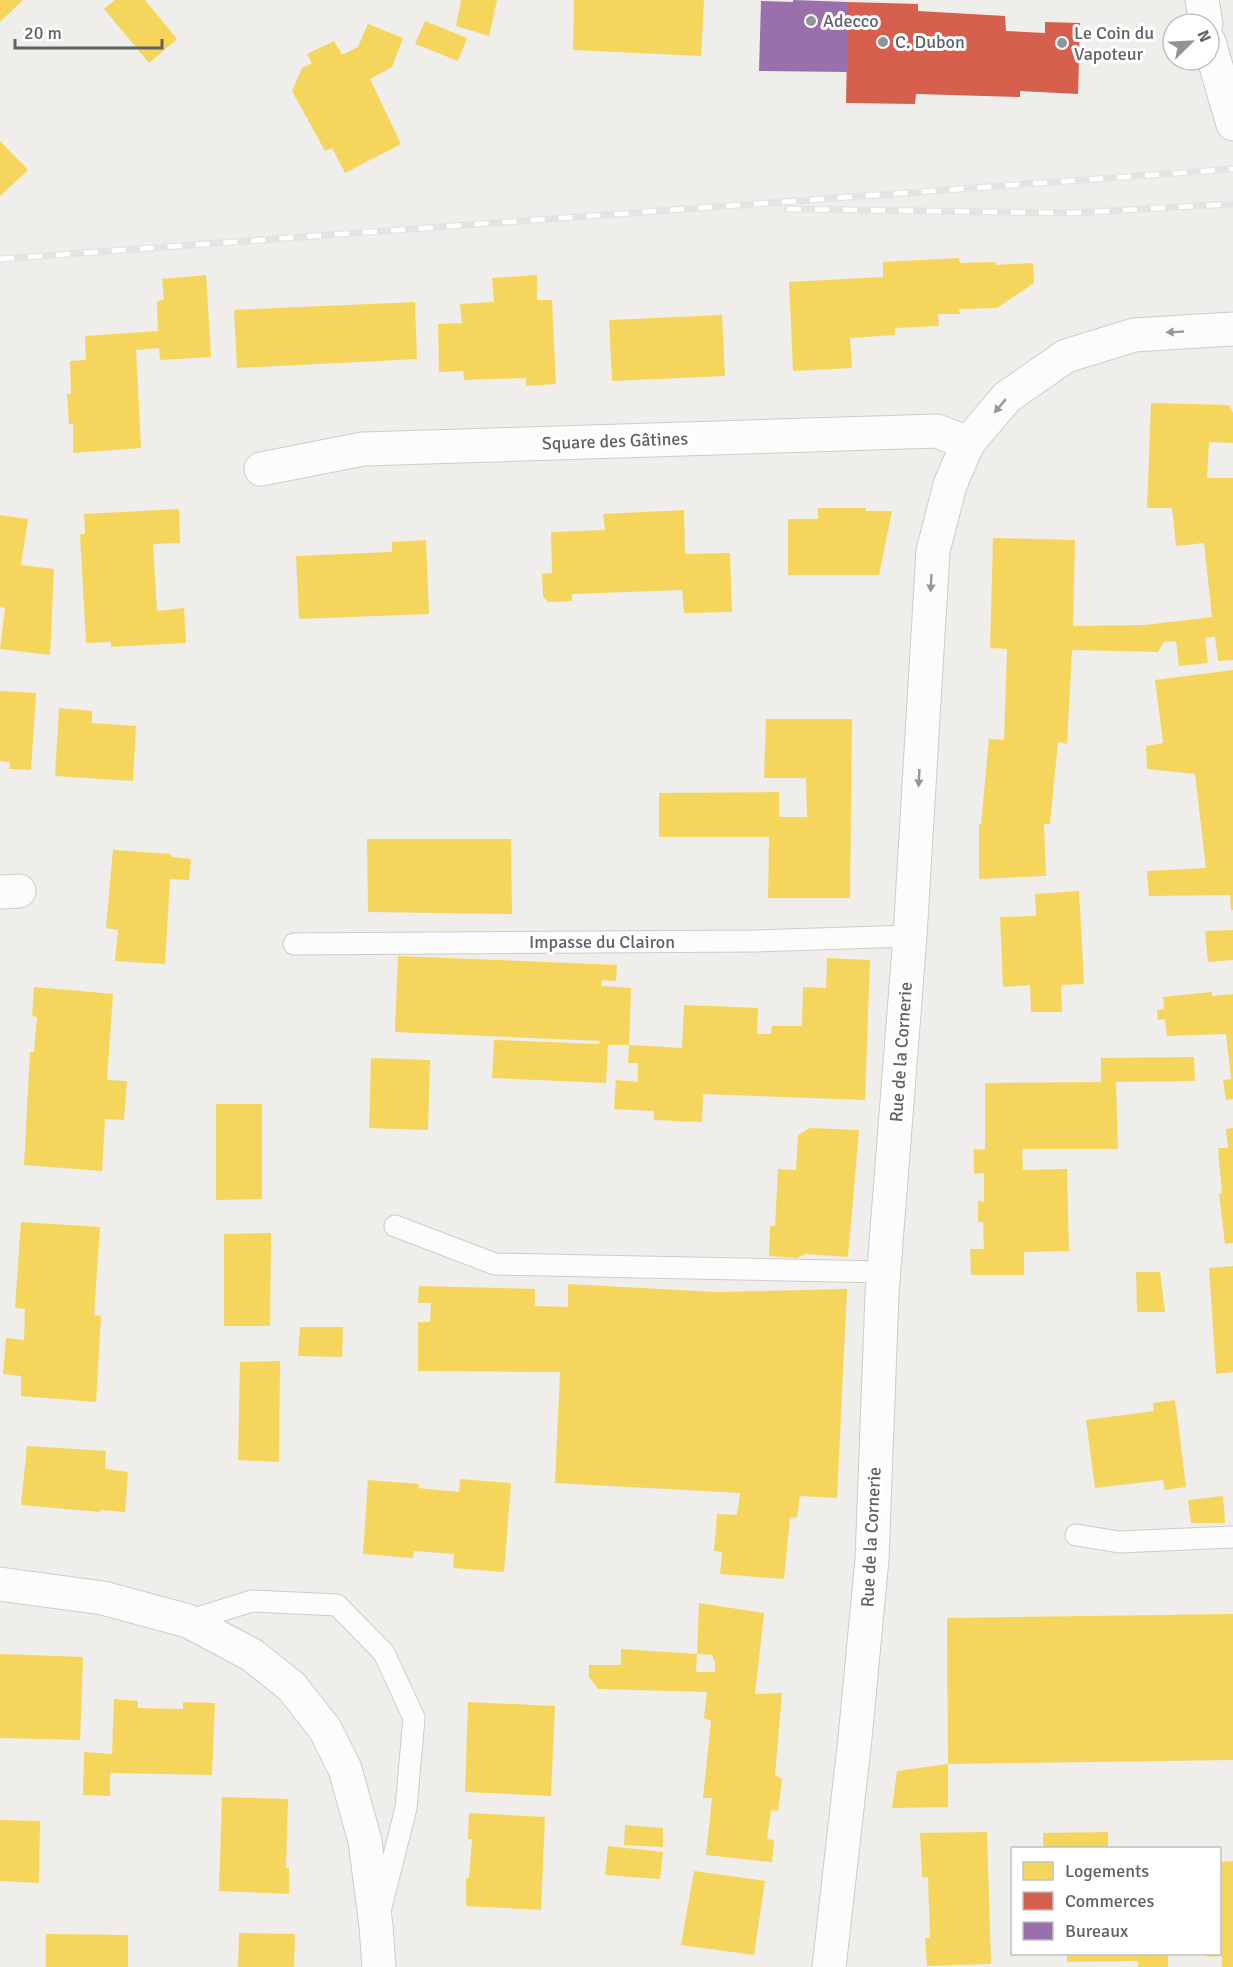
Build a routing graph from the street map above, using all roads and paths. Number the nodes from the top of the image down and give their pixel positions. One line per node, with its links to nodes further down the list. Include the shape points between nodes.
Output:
1 (1218, 72): 2 (street)
2 (1233, 124)
3 (1233, 329): 4 (street, Rue de la Cornerie, one-way to 4, via 1134,335 1066,356 1007,397)
4 (968, 443): 5 (street, Square des Gâtines, via 937,431 375,448); 6 (street, Rue de la Cornerie, one-way to 6, via 950,485 933,551)
5 (261, 469)
6 (910, 936): 7 (lane, Impasse du Clairon, via 758,941); 9 (street, Rue de la Cornerie)
7 (294, 944)
8 (395, 1226): 9 (lane, via 495,1264)
9 (884, 1272): 16 (street, Rue de la Cornerie, via 872,1559)
10 (1076, 1535): 11 (lane, via 1119,1542)
11 (1233, 1537)
12 (0, 1584): 13 (street, via 103,1598)
13 (188, 1621): 14 (street, via 252,1654 292,1687 325,1729 345,1769 365,1841); 14 (lane, via 252,1600 337,1605 384,1653 414,1718 406,1808)
14 (376, 1926): 15 (street)
15 (379, 1967)
16 (829, 1967)

